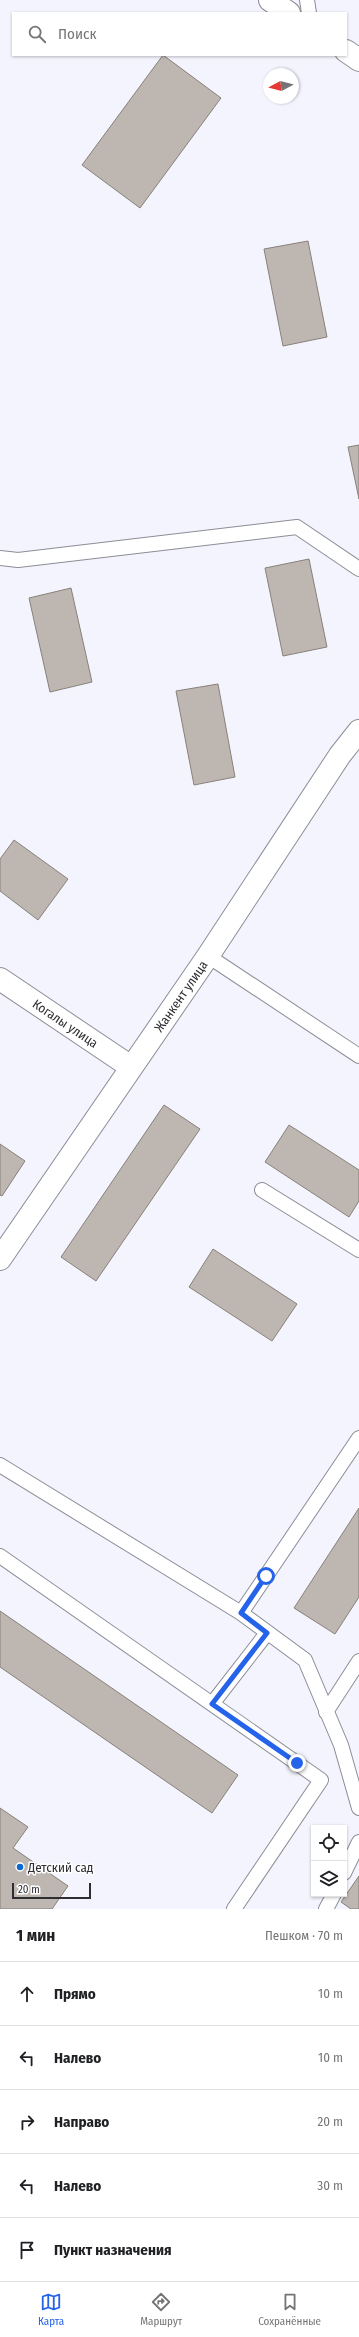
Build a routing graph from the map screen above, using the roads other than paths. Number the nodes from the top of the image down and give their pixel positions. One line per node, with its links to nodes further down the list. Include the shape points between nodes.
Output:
1 (270, 0): 3 (street)
2 (307, 0): 4 (lane)
3 (288, 12)
4 (309, 12)
5 (347, 52): 6 (street)
6 (359, 60)
7 (0, 558): 8 (lane, via 18,560 297,527)
8 (359, 569)
9 (359, 731): 10 (street, Жанкент улица, via 340,754)
10 (208, 956): 12 (lane); 13 (street, Жанкент улица)
11 (0, 980): 13 (street, Когалы улица)
12 (359, 1056)
13 (131, 1067): 16 (street, Жанкент улица)
14 (262, 1190): 15 (lane)
15 (359, 1250)
16 (0, 1259)
17 (359, 1438): 20 (lane)
18 (0, 1465): 20 (lane)
19 (0, 1556): 23 (lane)
20 (241, 1613): 21 (lane)
21 (267, 1633): 23 (lane); 24 (lane, via 304,1660)
22 (359, 1661): 24 (lane)
23 (212, 1704): 29 (lane, via 321,1780)
24 (326, 1712): 25 (lane, via 341,1745)
25 (359, 1808)
26 (359, 1842): 27 (lane)
27 (347, 1867)
28 (332, 1897): 30 (lane)
29 (234, 1909)
30 (326, 1909)

